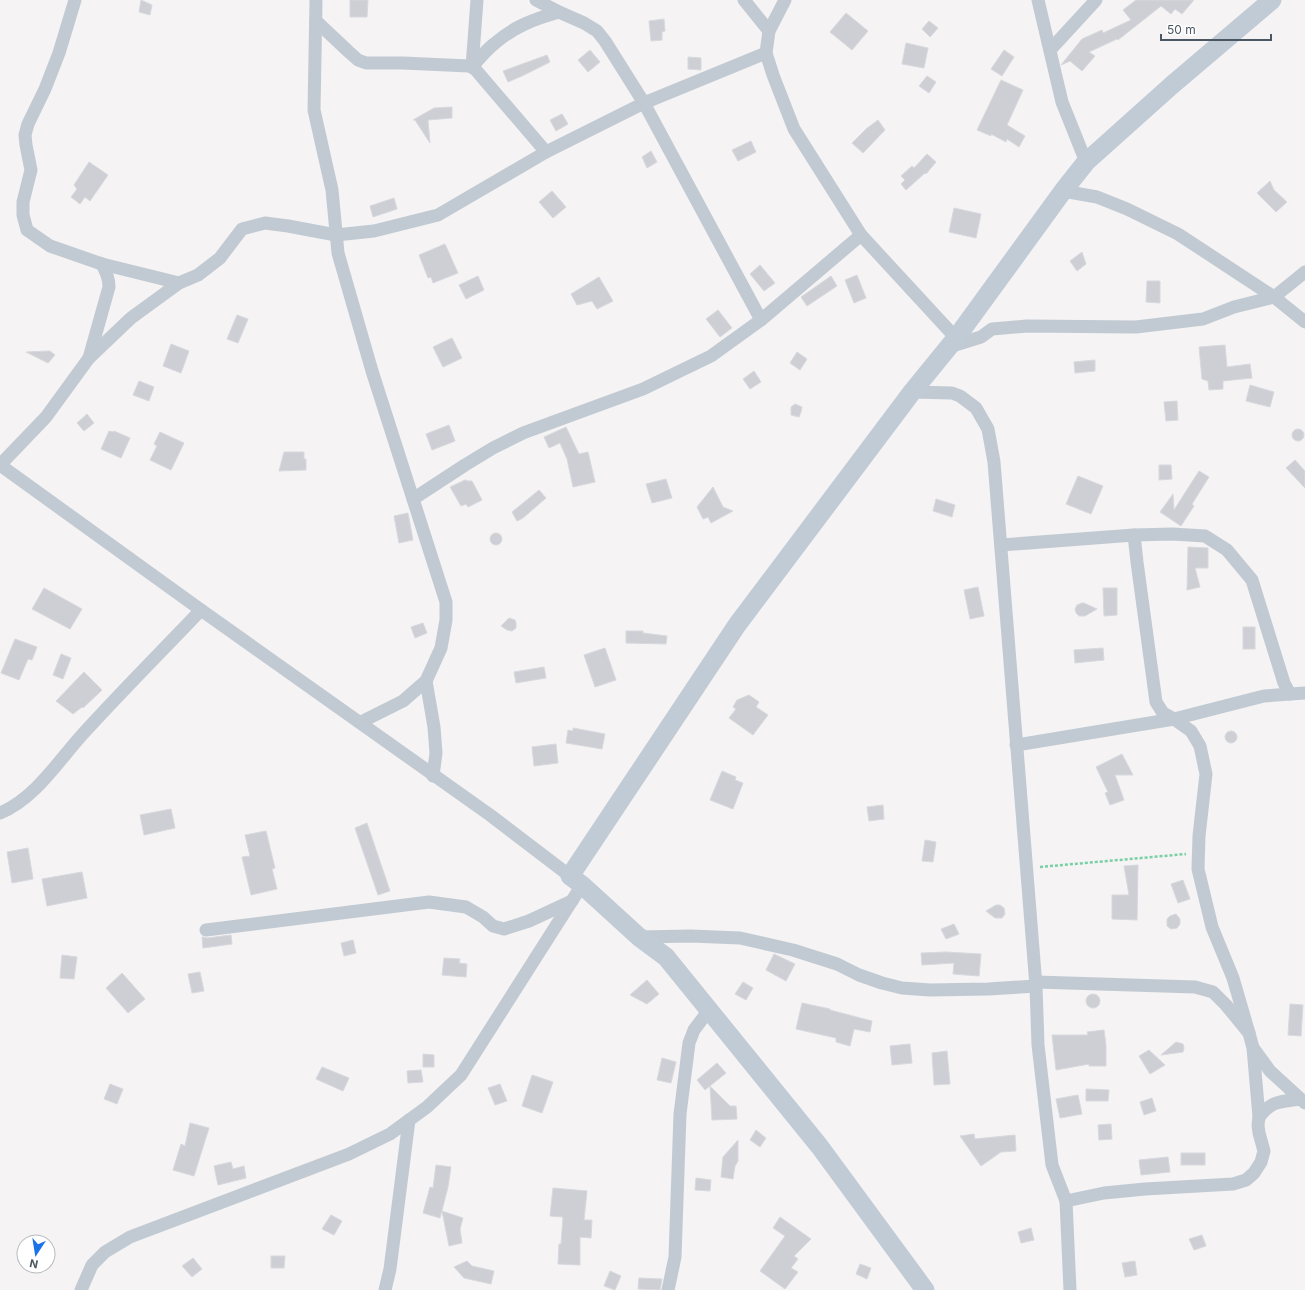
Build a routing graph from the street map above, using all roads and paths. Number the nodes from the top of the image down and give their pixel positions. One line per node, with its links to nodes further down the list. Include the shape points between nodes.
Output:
1 (75, 0): 22 (street, via 59,53 25,135 31,170 23,202 23,215 27,230 50,246)
2 (316, 0): 11 (street)
3 (477, 0): 15 (street)
4 (536, 0): 10 (street)
5 (744, 0): 12 (street)
6 (784, 0): 12 (street)
7 (1038, 0): 13 (street)
8 (1096, 0): 13 (street)
9 (1272, 0): 18 (street)
10 (559, 12): 15 (street, via 536,18 514,29 493,44); 16 (street, via 598,31)
11 (316, 21): 15 (street, via 348,52 366,63); 20 (street, via 314,110 332,190)
12 (769, 31): 14 (street)
13 (1050, 50): 18 (street, via 1062,102)
14 (766, 53): 16 (street); 21 (street, via 794,129)
15 (472, 67): 17 (street, via 480,72)
16 (644, 102): 17 (street); 26 (street)
17 (546, 152): 20 (street, via 438,215 374,231)
18 (1086, 162): 19 (street)
19 (1063, 191): 25 (street, via 1097,197 1156,222); 28 (street)
20 (336, 235): 24 (street, via 265,223 242,229 220,258 198,275); 32 (street, via 338,253 372,371)
21 (861, 235): 26 (street); 28 (street)
22 (102, 264): 24 (street); 29 (street, via 108,276 109,288)
23 (1305, 272): 25 (street)
24 (179, 284): 29 (street, via 131,318)
25 (1274, 297): 27 (street); 28 (street, via 1234,307 1203,319 1136,327 1027,326 992,329 981,337)
26 (761, 320): 32 (street, via 711,356 642,389 523,433 471,461)
27 (1305, 322)
28 (952, 343): 30 (street)
29 (89, 358): 31 (street, via 46,417)
30 (912, 392): 34 (street, via 952,393 976,408 988,429 994,462); 46 (street, via 738,625)
31 (0, 465): 35 (street)
32 (413, 499): 36 (street, via 446,602 441,648)
33 (1134, 535): 34 (street); 38 (street, via 1205,536 1227,550 1252,580 1284,683); 39 (street, via 1156,702 1163,713)
34 (1000, 545): 41 (street)
35 (200, 610): 40 (street); 43 (street, via 80,737 49,775 12,808)
36 (426, 681): 40 (street, via 403,701); 42 (street, via 436,753)
37 (1305, 693): 38 (street)
38 (1290, 694): 39 (street, via 1264,696)
39 (1174, 719): 41 (street); 44 (street, via 1191,731 1200,746 1206,774)
40 (361, 722): 42 (street)
41 (1016, 744): 45 (street)
42 (433, 776): 46 (street, via 490,814)
43 (0, 813)
44 (1199, 853): 45 (path); 52 (street, via 1198,869 1212,927 1233,978)
45 (1026, 868): 50 (street)
46 (576, 880): 47 (street); 49 (street)
47 (572, 901): 48 (street, via 529,921 504,929 493,926 466,907 429,902); 56 (street, via 461,1075)
48 (206, 930)
49 (639, 938): 50 (street, via 740,938 793,950 902,988 981,990); 51 (street, via 666,957)
50 (1036, 984): 52 (street, via 1195,987 1212,992); 57 (street, via 1038,1046 1052,1165)
51 (709, 1010): 60 (street, via 694,1030 688,1050 680,1114 675,1257); 61 (street, via 820,1147)
52 (1248, 1033): 53 (street)
53 (1253, 1048): 54 (street, via 1270,1071); 55 (street)
54 (1302, 1101): 55 (street, via 1275,1103 1265,1109)
55 (1260, 1117): 57 (street, via 1258,1125 1264,1151 1261,1162 1246,1180 1233,1184 1145,1189)
56 (409, 1120): 58 (street, via 390,1134 350,1154 130,1237 105,1252 92,1265); 59 (street, via 390,1269)
57 (1066, 1201): 62 (street)
58 (81, 1290)
59 (385, 1290)
60 (668, 1290)
61 (925, 1290)
62 (1070, 1290)

